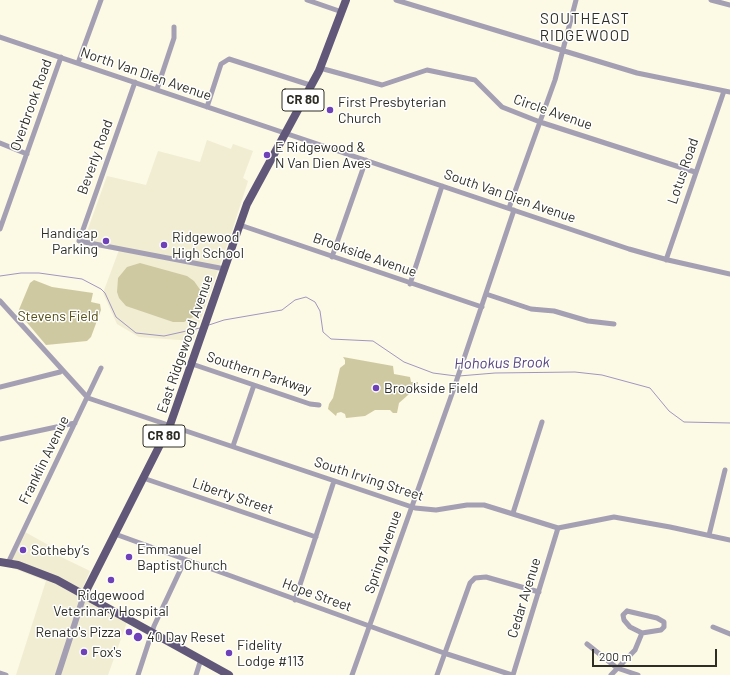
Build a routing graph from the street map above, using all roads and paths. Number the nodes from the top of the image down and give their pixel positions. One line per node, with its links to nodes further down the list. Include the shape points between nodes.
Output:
1 (101, 0): 13 (street)
2 (307, 0): 8 (street)
3 (346, 0): 8 (main road, East Ridgewood Avenue / CR 80)
4 (396, 0): 11 (street)
5 (576, 0): 11 (street, Spring Avenue)
6 (711, 0): 7 (street)
7 (730, 5)
8 (342, 12): 14 (main road, East Ridgewood Avenue / CR 80)
9 (174, 28): 17 (street, via 174,38)
10 (0, 37): 12 (street, North Van Dien Avenue)
11 (562, 50): 18 (street, via 637,72); 21 (street, Spring Avenue, via 555,80)
12 (61, 57): 13 (street, North Van Dien Avenue); 24 (street, Overbrook Road)
13 (78, 63): 15 (street, North Van Dien Avenue)
14 (320, 68): 16 (main road, East Ridgewood Avenue / CR 80); 21 (street, Circle Avenue, via 382,85 427,70 475,80 502,107)
15 (135, 82): 17 (street, North Van Dien Avenue); 33 (street, Beverly Road, via 79,241)
16 (310, 85): 20 (street, via 229,59 221,64); 22 (main road, East Ridgewood Avenue / CR 80)
17 (157, 89): 20 (street, North Van Dien Avenue)
18 (724, 91): 19 (street); 26 (street, Lotus Road)
19 (730, 92)
20 (207, 107): 22 (street, North Van Dien Avenue)
21 (540, 122): 26 (street, Circle Avenue); 28 (street, Spring Avenue)
22 (285, 133): 25 (street, South Van Dien Avenue); 29 (main road, East Ridgewood Avenue / CR 80, via 253,191)
23 (0, 143): 24 (street)
24 (27, 154): 30 (street, Overbrook Road)
25 (366, 160): 27 (street, South Van Dien Avenue); 31 (street)
26 (695, 172): 32 (street, Lotus Road)
27 (442, 186): 28 (street, South Van Dien Avenue); 35 (street)
28 (512, 209): 32 (street, South Van Dien Avenue); 36 (street, Spring Avenue)
29 (240, 225): 31 (street, Brookside Avenue); 33 (main road, East Ridgewood Avenue / CR 80)
30 (0, 230)
31 (332, 257): 35 (street, Brookside Avenue)
32 (666, 260): 34 (street, South Van Dien Avenue)
33 (225, 269): 40 (main road, East Ridgewood Avenue / CR 80)
34 (730, 274)
35 (410, 284): 38 (street, Brookside Avenue)
36 (486, 294): 38 (street, Spring Avenue); 39 (street, via 530,309 554,311 588,321)
37 (0, 301): 42 (street)
38 (482, 307): 55 (street, Spring Avenue)
39 (614, 324)
40 (192, 364): 43 (street, Southern Parkway); 49 (main road, East Ridgewood Avenue / CR 80)
41 (101, 368): 45 (street, Franklin Avenue)
42 (62, 370): 44 (street); 45 (street)
43 (254, 385): 46 (street, Southern Parkway); 51 (street)
44 (0, 387)
45 (88, 398): 48 (street, Franklin Avenue); 49 (street, South Irving Street)
46 (319, 405)
47 (542, 422): 56 (street)
48 (75, 423): 50 (street); 63 (street, Franklin Avenue)
49 (170, 425): 51 (street, South Irving Street); 53 (main road, East Ridgewood Avenue / CR 80)
50 (0, 439)
51 (233, 446): 54 (street, South Irving Street)
52 (725, 470): 59 (street)
53 (143, 478): 58 (main road, East Ridgewood Avenue / CR 80); 60 (street, Liberty Street)
54 (334, 481): 55 (street, South Irving Street); 60 (street)
55 (412, 507): 56 (street, South Irving Street, via 432,510 484,505); 67 (street, Spring Avenue)
56 (513, 513): 57 (street, South Irving Street)
57 (558, 528): 59 (street, South Irving Street, via 614,517); 64 (street, Cedar Avenue)
58 (115, 534): 62 (street, Hope Street); 65 (main road, East Ridgewood Avenue / CR 80)
59 (709, 535): 61 (street, South Irving Street)
60 (316, 537): 66 (street)
61 (730, 540)
62 (185, 560): 66 (street, Hope Street); 69 (street)
63 (4, 562): 65 (main road, via 57,580)
64 (538, 592): 73 (street, via 486,577 475,578 470,583); 84 (street, Cedar Avenue)
65 (84, 595): 69 (main road); 78 (street, East Ridgewood Avenue)
66 (295, 600): 67 (street, Hope Street)
67 (370, 626): 73 (street, Hope Street); 82 (street, Spring Avenue)
68 (713, 627): 71 (street)
69 (152, 632): 74 (main road); 79 (street)
70 (642, 633): 70 (street, via 627,624 623,617 624,612 651,615 664,622 661,630); 75 (street, via 635,650)
71 (730, 634)
72 (587, 644): 75 (street)
73 (444, 653): 83 (street); 84 (street, Hope Street)
74 (201, 659): 80 (street); 81 (main road)
75 (617, 668): 85 (street); 86 (street)
76 (0, 673): 77 (street)
77 (6, 675)
78 (58, 675)
79 (138, 675)
80 (196, 675)
81 (229, 675)
82 (352, 675)
83 (437, 675)
84 (513, 675)
85 (611, 675)
86 (638, 675)

